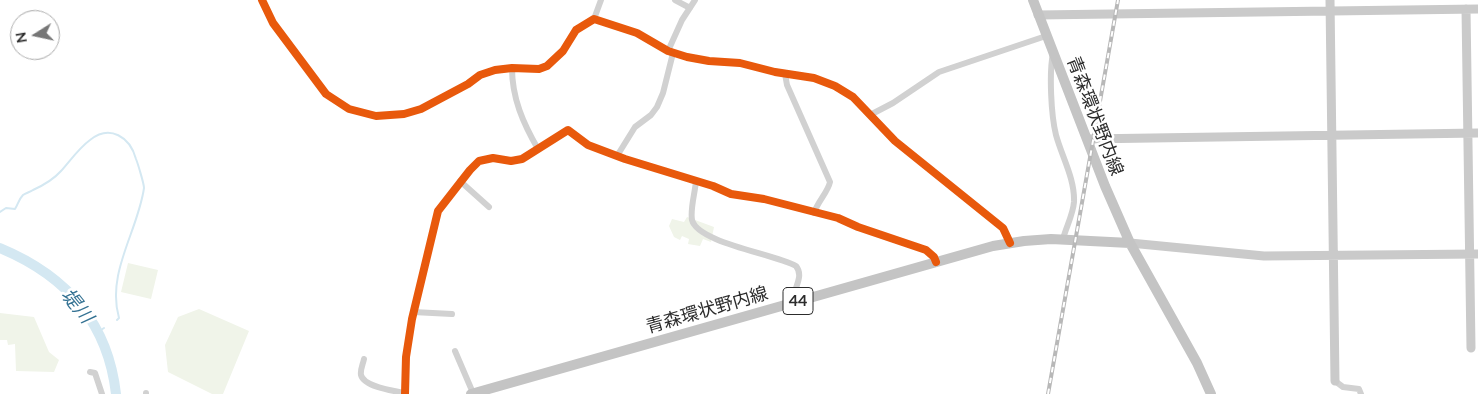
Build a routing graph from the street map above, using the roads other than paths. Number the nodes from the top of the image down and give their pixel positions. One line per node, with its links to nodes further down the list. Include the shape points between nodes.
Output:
1 (262, 0): 16 (street, via 273,23 320,86 341,105 362,114 386,116 412,112 434,103 480,75)
2 (601, 0): 12 (street)
3 (675, 0): 7 (street)
4 (695, 0): 7 (street)
5 (1033, 0): 11 (main road, 青森環状野内線)
6 (1330, 0): 10 (street)
7 (690, 8): 14 (street)
8 (1466, 9): 9 (street); 10 (street); 20 (street)
9 (1478, 9)
10 (1330, 10): 11 (street); 21 (street)
11 (1038, 15): 13 (main road, 青森環状野内線)
12 (594, 19): 14 (street, via 638,33); 16 (street, via 576,30 558,57 547,66 539,69)
13 (1046, 36): 15 (main road, 青森環状野内線); 18 (street, via 939,72)
14 (670, 52): 17 (street); 24 (street, via 657,107 635,127)
15 (1053, 53): 22 (main road, 青森環状野内線); 29 (street, via 1054,124 1072,180 1074,201)
16 (512, 68): 23 (street, via 517,107)
17 (785, 74): 18 (street, via 827,82 853,98); 28 (street, via 830,182)
18 (870, 115): 30 (street, via 896,141 1003,228)
19 (1478, 133): 20 (street)
20 (1467, 134): 21 (street); 32 (street)
21 (1331, 136): 22 (street); 33 (street)
22 (1087, 140): 31 (main road, 青森環状野内線)
23 (538, 150): 24 (street, via 568,130 588,145); 26 (street, via 517,160 493,158 475,164)
24 (617, 156): 25 (street)
25 (696, 181): 28 (street, via 731,194); 35 (street, via 694,225 712,239 796,266 799,278)
26 (460, 182): 27 (street); 36 (street, via 438,211)
27 (489, 207)
28 (814, 212): 34 (street, via 926,250)
29 (1063, 239): 30 (main road, 青森環状野内線 / 44); 31 (main road, 青森環状野内線 / 44)
30 (1010, 243): 34 (main road, 青森環状野内線 / 44)
31 (1130, 243): 33 (street, via 1264,256); 46 (main road, 青森環状野内線)
32 (1474, 254): 33 (street); 38 (street)
33 (1333, 256): 42 (street)
34 (936, 262): 35 (main road, 青森環状野内線 / 44)
35 (793, 302): 45 (main road, 青森環状野内線 / 44)
36 (413, 312): 37 (street); 43 (street, via 406,357)
37 (452, 314)
38 (1471, 348)
39 (455, 352): 45 (street)
40 (364, 359): 43 (street, via 361,374 365,381)
41 (90, 372): 44 (street, via 98,378)
42 (1335, 381): 47 (street, via 1343,387 1359,390)
43 (405, 393)
44 (102, 394)
45 (472, 394)
46 (1211, 394)
47 (1361, 394)

